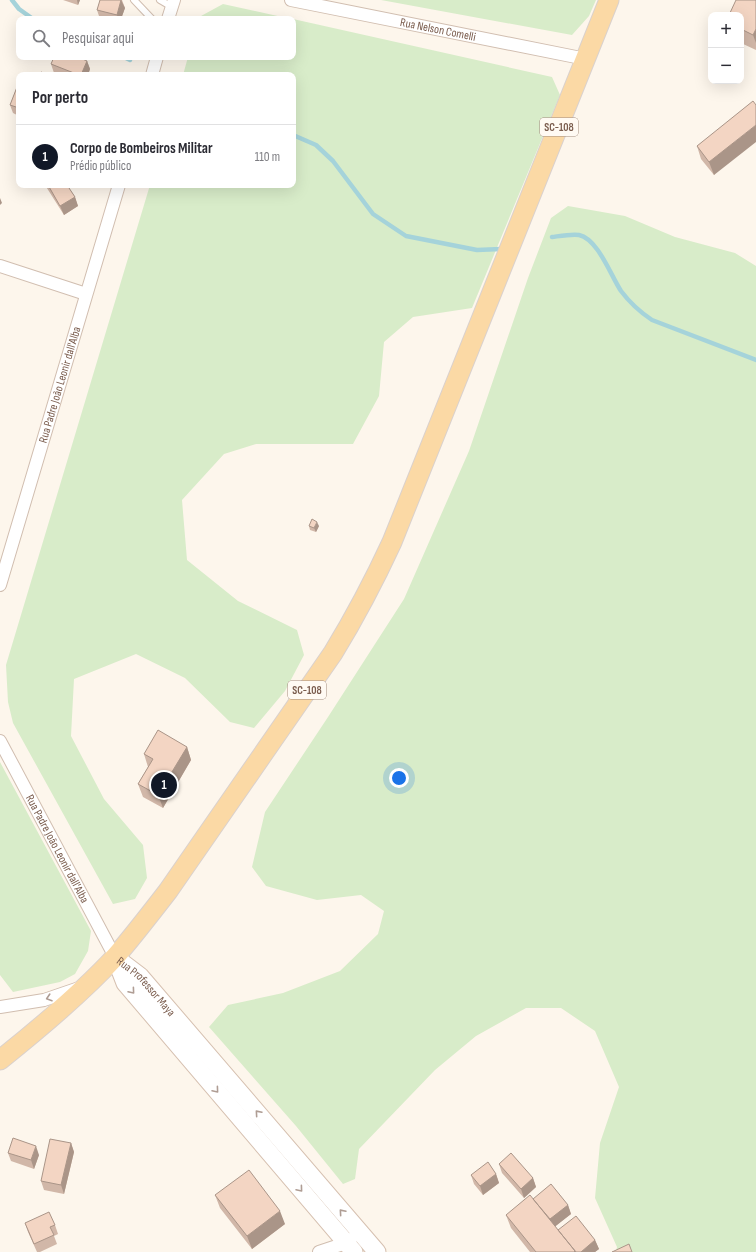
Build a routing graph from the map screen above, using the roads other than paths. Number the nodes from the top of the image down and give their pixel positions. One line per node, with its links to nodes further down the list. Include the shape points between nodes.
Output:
1 (134, 0): 6 (lane)
2 (160, 0): 5 (lane)
3 (291, 0): 8 (street, Rua Nelson Comelli)
4 (609, 0): 8 (main road, SC-108)
5 (173, 3): 7 (street)
6 (149, 16)
7 (169, 16)
8 (586, 59): 16 (main road, SC-108, via 370,591 333,653 168,891)
9 (156, 60): 10 (street)
10 (153, 72)
11 (118, 188): 13 (street, Rua Padre João Leonir dall'Alba)
12 (0, 266): 13 (street)
13 (86, 294): 14 (street, Rua Padre João Leonir dall'Alba)
14 (0, 585)
15 (0, 741): 16 (street, Rua Padre João Leonir dall'Alba)
16 (115, 957): 17 (main road, SC-108); 20 (main road, Rua Professor Maya, one-way to 16, via 140,976); 21 (main road, Rua Professor Maya, one-way to 21, via 124,983)
17 (86, 986): 18 (street, one-way to 18, via 44,1000); 19 (main road, SC-108)
18 (0, 1007)
19 (0, 1060)
20 (359, 1232): 21 (street); 23 (main road, Rua Professor Maya)
21 (350, 1248): 22 (street)
22 (319, 1252)
23 (377, 1252)

